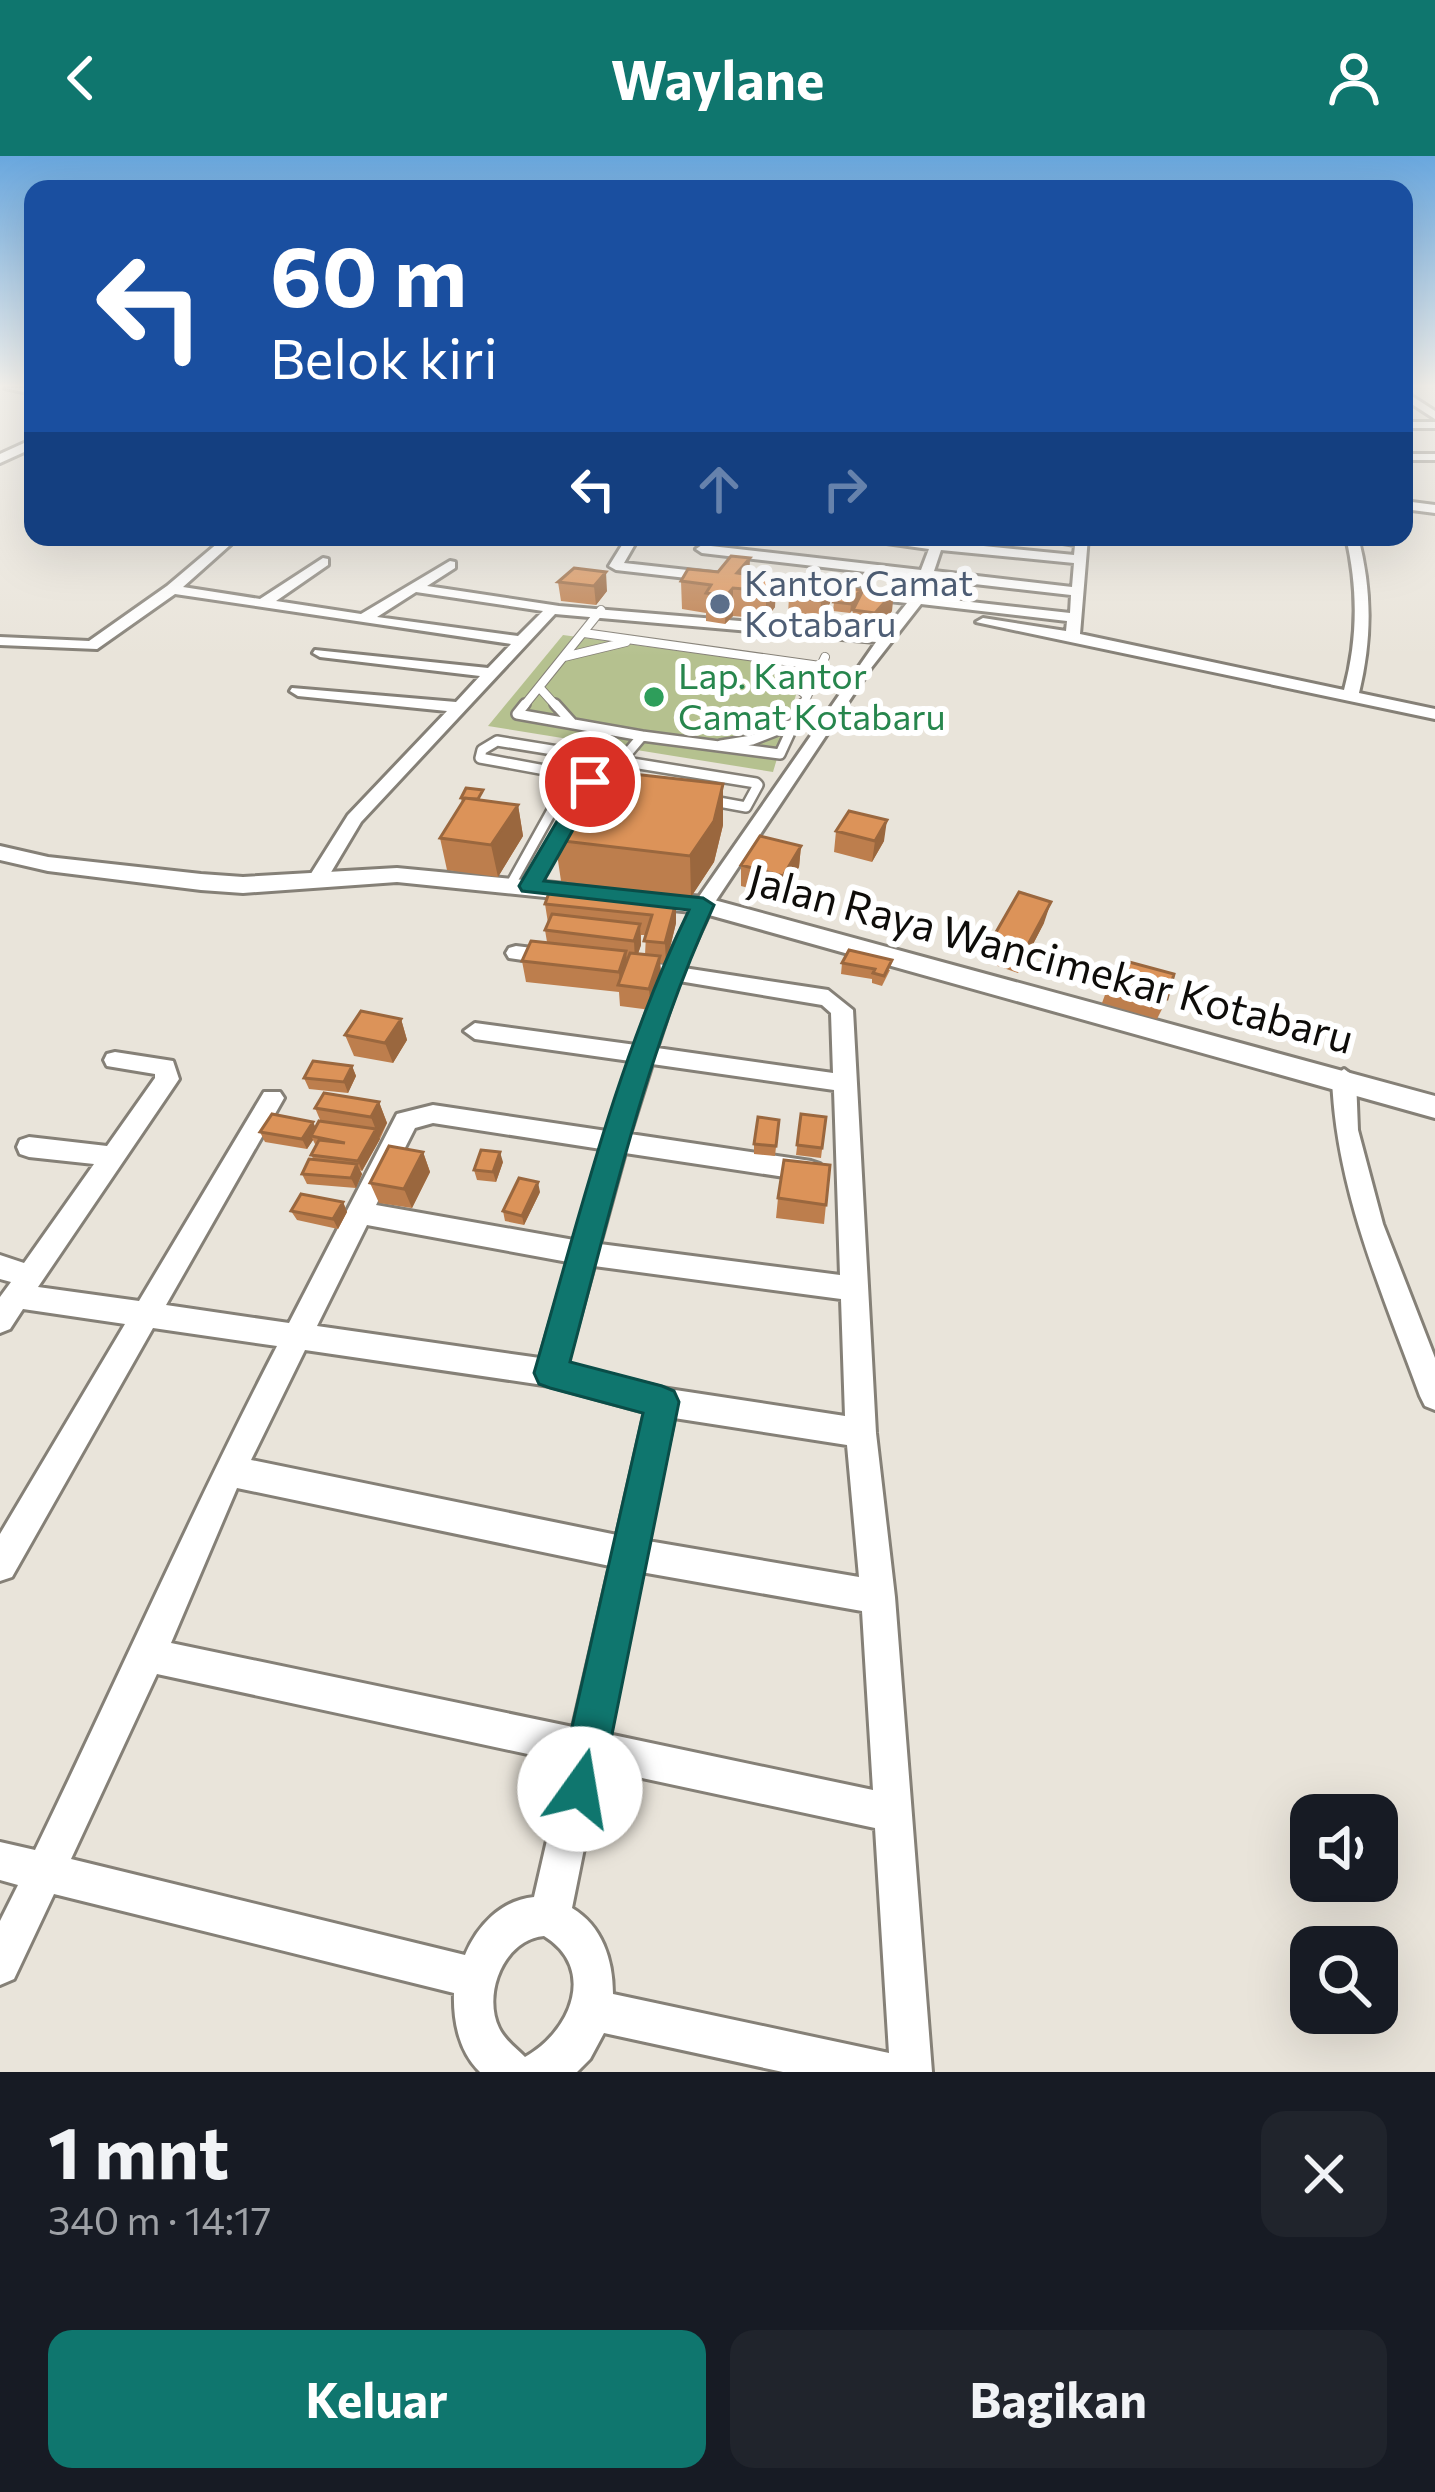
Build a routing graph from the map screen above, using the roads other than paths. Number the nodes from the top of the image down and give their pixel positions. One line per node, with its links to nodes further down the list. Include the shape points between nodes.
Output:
1 (223, 546): 15 (street)
2 (628, 546): 13 (street, via 616,566)
3 (704, 546): 13 (street)
4 (727, 546): 12 (street)
5 (936, 546): 12 (street)
6 (970, 546): 9 (street)
7 (1082, 546): 9 (street)
8 (1354, 546): 36 (street, via 1366,638)
9 (1082, 560): 16 (street)
10 (323, 562): 17 (street)
11 (450, 565): 14 (street)
12 (926, 574): 16 (street); 18 (street)
13 (683, 581): 18 (street)
14 (414, 588): 19 (street); 22 (street)
15 (172, 590): 17 (street); 27 (street, via 92,646)
16 (1078, 592): 21 (street)
17 (262, 604): 22 (street)
18 (914, 604): 21 (street); 24 (street); 25 (street)
19 (554, 610): 20 (street); 28 (street)
20 (601, 610): 23 (lane); 24 (street, via 665,609 726,627)
21 (1074, 616): 25 (street)
22 (363, 619): 28 (street)
23 (584, 633): 26 (lane); 30 (lane)
24 (886, 638): 51 (street)
25 (1073, 638): 36 (street)
26 (639, 640): 30 (lane); 31 (lane)
27 (0, 641)
28 (519, 641): 32 (street)
29 (320, 653): 32 (street)
30 (564, 657): 33 (lane)
31 (760, 658): 35 (lane); 35 (lane, via 823,662)
32 (490, 674): 37 (street)
33 (539, 687): 40 (lane); 40 (lane, via 519,716)
34 (298, 691): 37 (street)
35 (807, 696): 39 (lane)
36 (1350, 699): 38 (street)
37 (460, 706): 49 (street, via 354,819)
38 (1435, 714)
39 (794, 723): 42 (lane, via 752,740); 42 (lane, via 773,757)
40 (574, 725): 41 (lane)
41 (642, 736): 42 (lane); 43 (lane)
42 (702, 746)
43 (620, 762): 44 (lane, via 497,741 478,755); 45 (lane, via 758,785 744,807)
44 (570, 778): 45 (lane); 50 (lane)
45 (590, 782): 46 (lane)
46 (580, 799)
47 (570, 816): 50 (lane)
48 (0, 853): 49 (street, Jalan Raya Wancimekar Kotabaru, via 201,882)
49 (317, 880): 50 (street, Jalan Raya Wancimekar Kotabaru, via 397,875)
50 (520, 885): 51 (street, Jalan Raya Wancimekar Kotabaru)
51 (703, 905): 53 (street); 57 (street, Jalan Raya Wancimekar Kotabaru)
52 (516, 953): 53 (street)
53 (671, 972): 55 (street); 58 (street, via 837,1002)
54 (475, 1031): 55 (street)
55 (645, 1054): 58 (street); 61 (street)
56 (115, 1060): 63 (street, via 169,1071)
57 (1344, 1078): 60 (street, Jalan Raya Wancimekar Kotabaru); 73 (street, via 1346,1130 1370,1224)
58 (843, 1083): 64 (street)
59 (272, 1098): 70 (street)
60 (1435, 1107)
61 (615, 1142): 64 (street); 65 (street, via 421,1114 406,1121); 66 (street)
62 (29, 1147): 63 (street)
63 (111, 1156): 69 (street)
64 (846, 1176): 68 (street)
65 (359, 1213): 66 (street); 71 (street)
66 (584, 1253): 68 (street); 72 (street)
67 (0, 1267): 69 (street)
68 (852, 1288): 75 (street)
69 (17, 1298): 70 (street)
70 (145, 1314): 71 (street); 78 (street)
71 (295, 1336): 72 (street); 76 (street)
72 (550, 1373): 74 (street)
73 (1435, 1396)
74 (662, 1402): 75 (street); 77 (street)
75 (861, 1433): 79 (street)
76 (229, 1471): 77 (street); 80 (street)
77 (630, 1554): 79 (street); 81 (street)
78 (0, 1565)
79 (878, 1598): 82 (street)
80 (148, 1655): 81 (street); 84 (street)
81 (590, 1747): 82 (street); 85 (street)
82 (891, 1813): 92 (street)
83 (0, 1861): 84 (street)
84 (44, 1871): 86 (street); 87 (street)
85 (550, 1916): 87 (street, via 505,1929); 88 (street, via 581,1939 592,1972)
86 (0, 1965)
87 (475, 1978): 89 (street, via 482,2047)
88 (591, 2010): 90 (street, via 579,2040); 91 (street)
89 (510, 2072)
90 (540, 2072)
91 (882, 2072)
92 (911, 2072)

